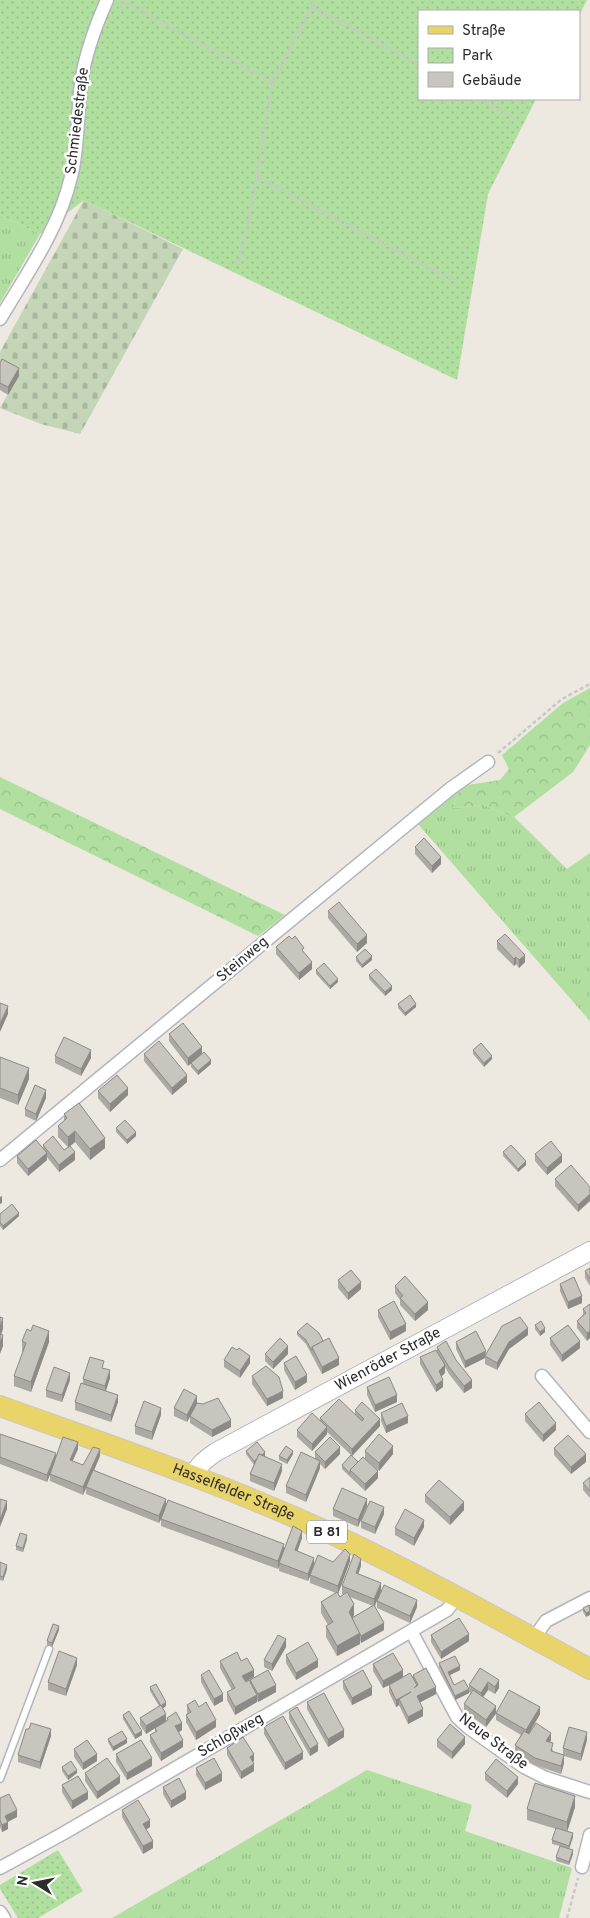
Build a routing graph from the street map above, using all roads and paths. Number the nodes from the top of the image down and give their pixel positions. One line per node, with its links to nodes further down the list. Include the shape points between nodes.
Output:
1 (107, 0): 12 (street, Schmiedestraße, via 86,54 71,180 44,246)
2 (120, 0): 6 (path)
3 (315, 0): 4 (path)
4 (312, 6): 5 (path); 6 (path)
5 (418, 64)
6 (272, 82): 9 (path)
7 (482, 100): 8 (path)
8 (516, 118)
9 (257, 177): 10 (path); 11 (path)
10 (238, 261)
11 (460, 284)
12 (0, 320)
13 (590, 684): 14 (path, via 562,699)
14 (488, 762): 15 (street, Steinweg, via 450,788)
15 (0, 1160)
16 (590, 1252): 20 (main road, Wienröder Straße, via 216,1452 200,1464)
17 (542, 1376): 19 (street)
18 (0, 1406): 20 (main road, Hasselfelder Straße / B 81)
19 (590, 1432)
20 (193, 1476): 21 (main road, Hasselfelder Straße / B 81, via 332,1534)
21 (457, 1597): 23 (street, Schloßweg, via 447,1610); 24 (main road, Hasselfelder Straße / B 81)
22 (590, 1598): 24 (street, via 546,1621)
23 (411, 1631): 28 (street, Neue Straße, via 448,1703 469,1728 524,1767); 31 (street, Schloßweg)
24 (534, 1638): 26 (main road, Hasselfelder Straße / B 81)
25 (49, 1649): 27 (lane)
26 (590, 1669)
27 (0, 1779)
28 (590, 1792)
29 (590, 1835): 30 (street)
30 (582, 1867): 34 (path)
31 (0, 1868)
32 (0, 1912): 33 (street)
33 (4, 1918)
34 (567, 1918)

